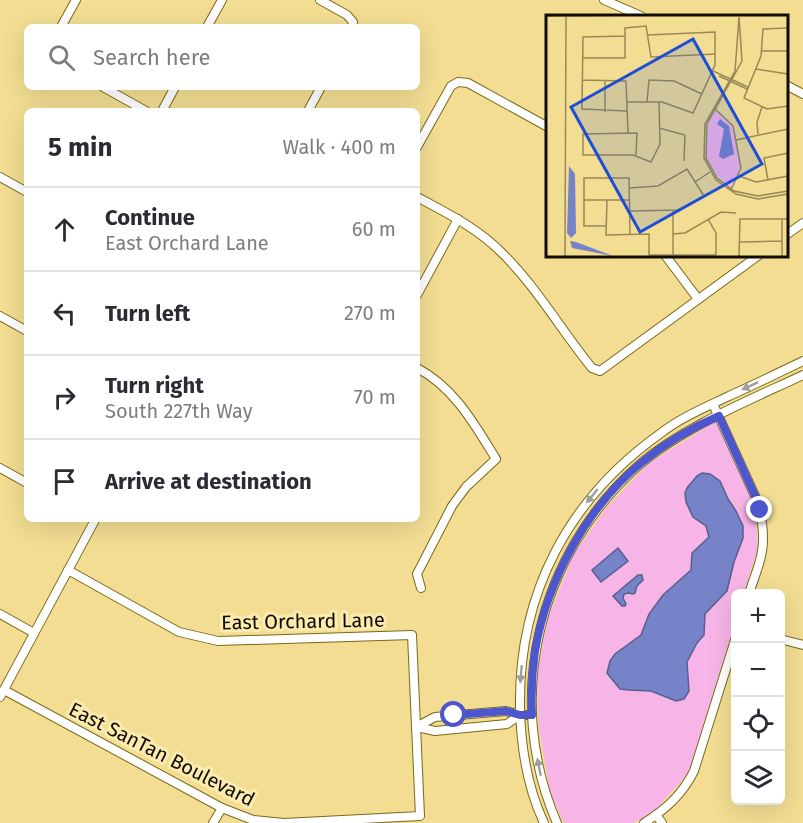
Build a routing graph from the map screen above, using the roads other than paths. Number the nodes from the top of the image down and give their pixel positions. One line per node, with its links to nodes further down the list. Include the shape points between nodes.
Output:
1 (76, 0): 6 (street)
2 (222, 0): 7 (street)
3 (320, 0): 8 (street, via 346,15)
4 (604, 0): 5 (street)
5 (639, 15)
6 (63, 24)
7 (209, 24)
8 (353, 24)
9 (788, 86): 13 (street)
10 (108, 90): 14 (street)
11 (173, 90): 15 (street)
12 (319, 90): 16 (street)
13 (803, 94)
14 (141, 108)
15 (164, 108)
16 (310, 108)
17 (546, 126): 18 (street, via 468,83 458,82 451,86)
18 (420, 142)
19 (0, 177): 20 (street)
20 (24, 190)
21 (420, 199): 22 (street)
22 (458, 219): 27 (street); 28 (street, via 513,264 592,368 600,371)
23 (803, 223): 24 (street)
24 (788, 234)
25 (666, 256): 28 (street)
26 (758, 256): 28 (street)
27 (420, 289)
28 (698, 299)
29 (0, 316): 30 (street)
30 (24, 329)
31 (803, 361): 34 (street, one-way to 34)
32 (420, 369): 40 (street, via 444,385 496,459 452,506 417,574)
33 (803, 375): 35 (street)
34 (713, 404): 35 (street); 49 (street, one-way to 49, via 683,418 628,459 594,493 571,524 549,563 527,625 519,687)
35 (719, 416): 41 (street, via 760,510 762,551); 50 (street, via 664,446 639,465 603,502 579,535 545,609 535,652)
36 (0, 468): 37 (street)
37 (24, 481)
38 (92, 522): 39 (street)
39 (68, 570): 43 (street); 51 (street, East Orchard Lane, via 179,632 218,641 412,635)
40 (421, 588)
41 (751, 589)
42 (0, 614): 43 (street)
43 (34, 633): 47 (street)
44 (785, 640): 46 (street)
45 (733, 643): 54 (street, via 694,771 679,794)
46 (803, 645)
47 (2, 694): 53 (street, East SanTan Boulevard)
48 (468, 714): 49 (street, via 506,711); 51 (street, via 435,717); 52 (street)
49 (520, 715): 50 (street); 52 (street, via 507,724); 56 (street, via 526,771)
50 (532, 715): 57 (street, one-way to 50, via 538,764)
51 (416, 727): 52 (street, via 435,731); 53 (street, East SanTan Boulevard, via 420,816 284,823 253,820)
52 (469, 728)
53 (222, 808): 55 (street)
54 (656, 815): 58 (street); 59 (street)
55 (213, 823)
56 (544, 823)
57 (557, 823)
58 (644, 823)
59 (662, 823)

